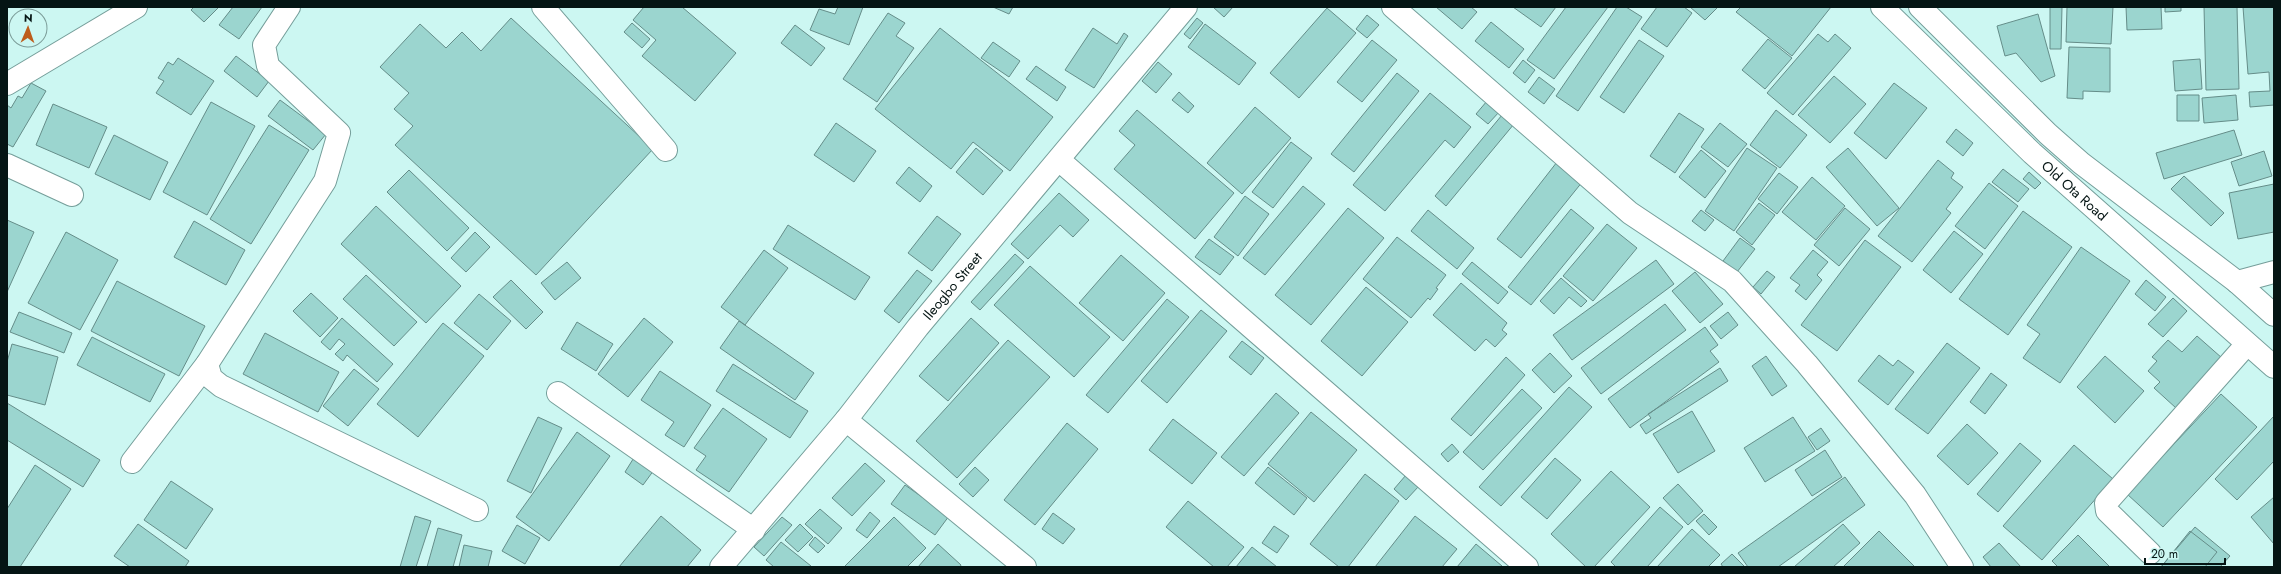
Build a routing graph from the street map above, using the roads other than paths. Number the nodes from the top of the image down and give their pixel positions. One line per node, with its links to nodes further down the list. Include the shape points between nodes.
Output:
1 (136, 7): 8 (street)
2 (289, 7): 17 (street, via 264,45 268,66 339,133 325,181)
3 (543, 7): 9 (street)
4 (1186, 7): 10 (street, Ileogbo Street)
5 (1393, 7): 28 (street, via 1630,213 1732,281 1807,364 1915,495)
6 (1882, 7): 16 (street, Old Ota Road, via 2032,154)
7 (1925, 8): 14 (street, Old Ota Road, via 2048,134 2081,163)
8 (7, 84)
9 (666, 150)
10 (1059, 160): 20 (street, Ileogbo Street, via 918,327); 27 (street)
11 (7, 165): 12 (street)
12 (72, 195)
13 (2274, 272): 14 (street)
14 (2237, 282): 15 (street, Old Ota Road)
15 (2274, 315)
16 (2247, 344): 18 (street, Old Ota Road); 24 (street, via 2106,503 2107,511)
17 (207, 364): 21 (street); 22 (street, via 211,378 220,386)
18 (2274, 367)
19 (558, 392): 23 (street)
20 (846, 420): 23 (street, Ileogbo Street); 26 (street)
21 (132, 462)
22 (477, 510)
23 (754, 530): 25 (street, Ileogbo Street)
24 (2150, 553)
25 (721, 567)
26 (1025, 567)
27 (1527, 567)
28 (1962, 567)

